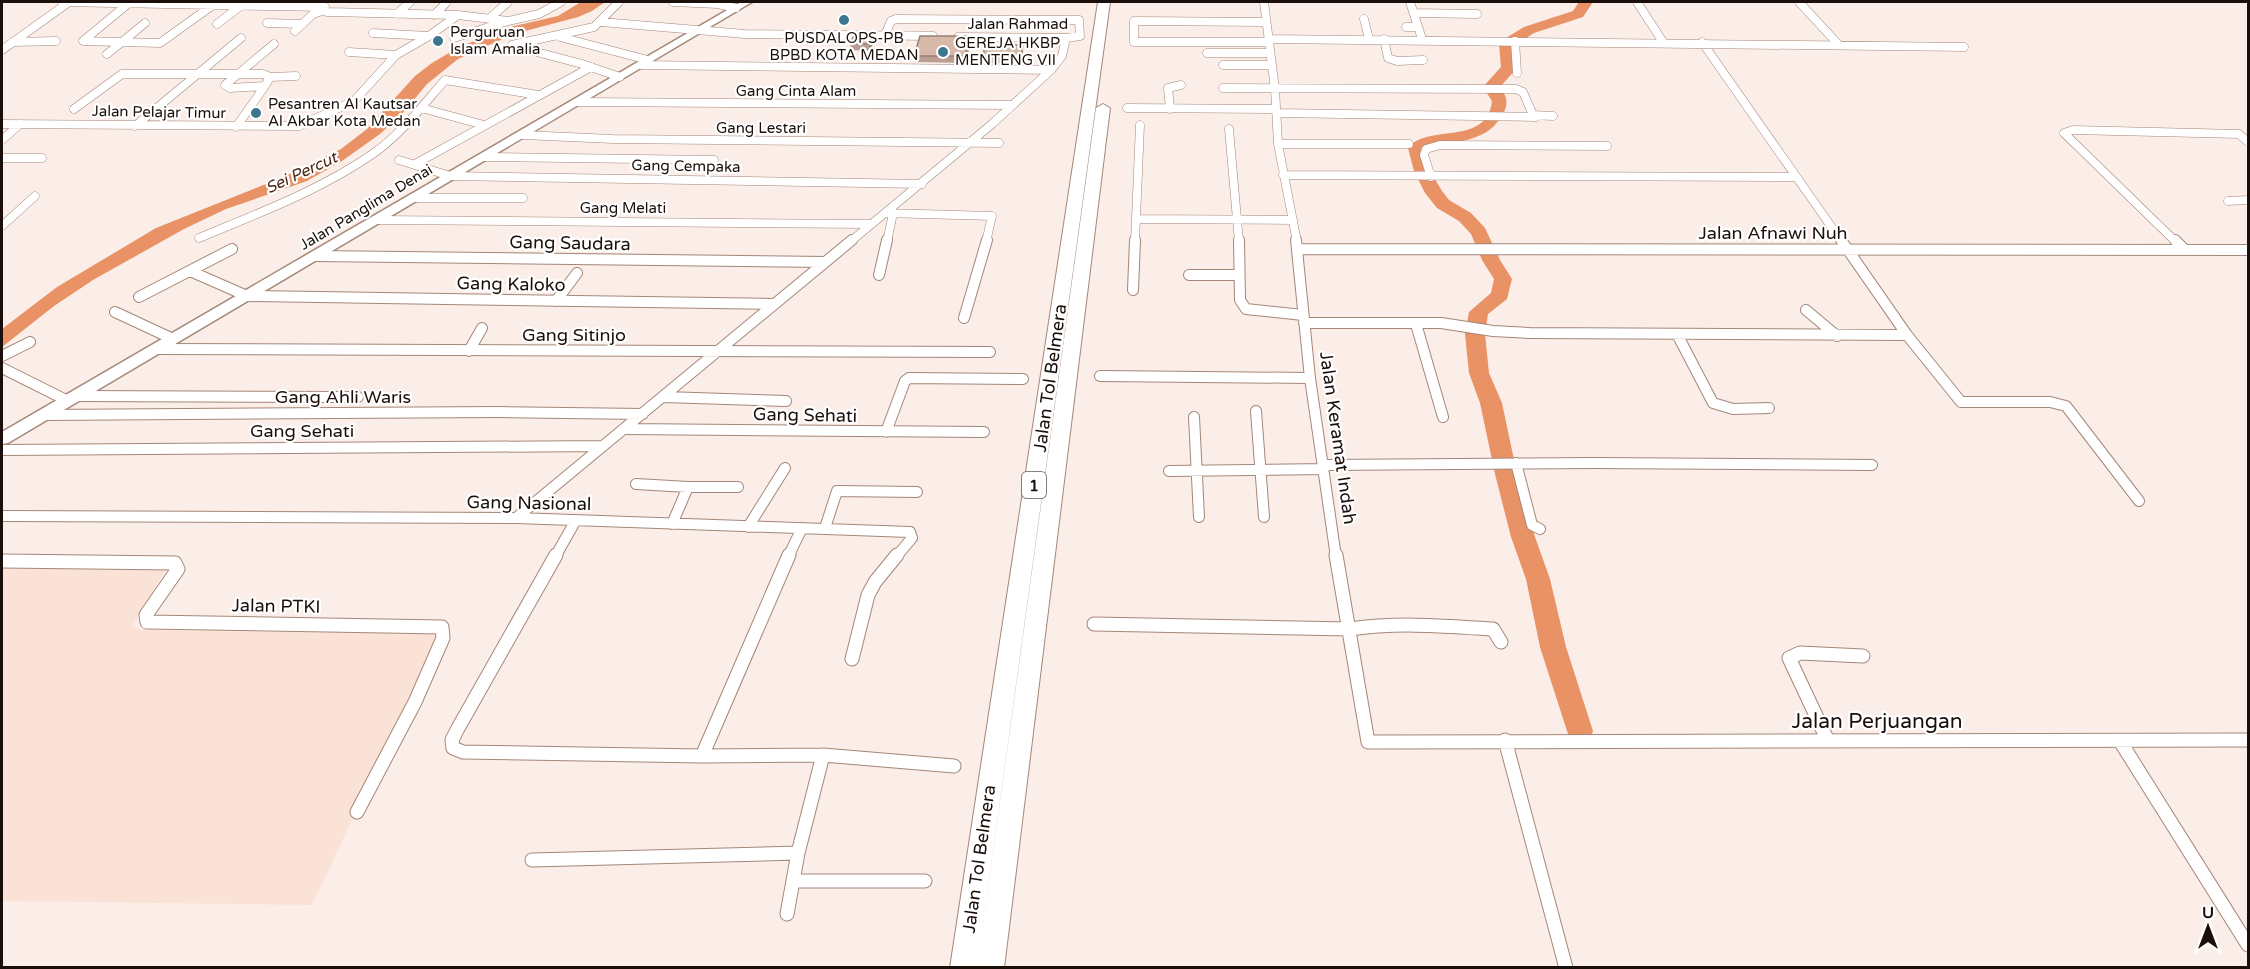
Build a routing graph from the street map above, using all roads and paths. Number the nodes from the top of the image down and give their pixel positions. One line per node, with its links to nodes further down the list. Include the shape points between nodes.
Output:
1 (62, 2): 2 (street)
2 (69, 2): 14 (street); 55 (street)
3 (410, 2): 23 (street)
4 (508, 2): 27 (street)
5 (561, 2): 29 (street, via 539,14)
6 (619, 2): 30 (street)
7 (673, 2): 20 (street)
8 (1104, 2): 228 (highway, Jalan Tol Belmera / 1)
9 (1117, 2): 229 (highway, Jalan Tol Belmera / 1)
10 (1264, 2): 31 (street, Jalan Keramat Indah)
11 (1410, 2): 22 (street)
12 (1637, 2): 57 (street)
13 (1799, 2): 60 (street)
14 (129, 3): 15 (street); 56 (street, via 83,41)
15 (156, 3): 18 (street)
16 (244, 3): 18 (street); 19 (street); 34 (street)
17 (446, 3): 25 (street)
18 (209, 4): 56 (street, via 160,43)
19 (279, 4): 21 (street)
20 (741, 5): 39 (main road, Jalan Panglima Denai)
21 (326, 8): 23 (street); 35 (street)
22 (1414, 13): 24 (street); 37 (street)
23 (397, 14): 25 (street)
24 (1477, 14)
25 (434, 15): 26 (street)
26 (458, 15): 27 (street); 41 (street, Jalan Pelajar Timur)
27 (490, 18): 29 (street)
28 (1364, 19): 49 (street)
29 (508, 21): 47 (street)
30 (601, 22): 39 (street); 42 (street)
31 (1266, 22): 54 (street, Jalan Keramat Indah); 54 (street, via 1136,21 1134,42)
32 (145, 23): 56 (street)
33 (267, 23): 35 (street)
34 (217, 24)
35 (303, 24): 38 (street)
36 (1406, 27): 37 (street)
37 (1418, 27): 51 (street)
38 (295, 31)
39 (697, 31): 43 (street); 69 (main road, Jalan Panglima Denai)
40 (373, 33): 41 (street)
41 (429, 36): 67 (street, Jalan Pelajar Timur)
42 (557, 36): 69 (street); 72 (street, via 512,45)
43 (885, 36): 44 (street); 48 (street, Jalan Rahmad, via 891,21 896,19 1079,20 1080,36)
44 (937, 36)
45 (948, 36): 48 (street, Jalan Rahmad)
46 (241, 38): 74 (street)
47 (454, 38)
48 (1066, 38): 73 (street, via 1062,56)
49 (1369, 39): 50 (street); 54 (street)
50 (1384, 39): 51 (street); 68 (street, via 1388,58)
51 (1422, 39): 52 (street)
52 (1514, 40): 57 (street); 75 (street)
53 (56, 41): 55 (street)
54 (1268, 41): 65 (street, Jalan Keramat Indah)
55 (12, 42): 62 (street)
56 (122, 42): 66 (street)
57 (1663, 42): 58 (street)
58 (1702, 42): 60 (street); 118 (street)
59 (274, 44): 76 (street)
60 (1838, 44): 61 (street)
61 (1964, 47)
62 (2, 50)
63 (349, 52): 67 (street)
64 (1207, 53): 65 (street)
65 (1270, 53): 71 (street, Jalan Keramat Indah)
66 (107, 54)
67 (396, 55): 99 (street, Jalan Pelajar Timur, via 357,98 318,119 290,127)
68 (1423, 60)
69 (645, 63): 73 (street); 79 (main road, Jalan Panglima Denai)
70 (1222, 65): 71 (street)
71 (1272, 65): 83 (street, Jalan Keramat Indah)
72 (591, 67): 79 (street); 84 (street)
73 (1051, 70): 86 (street)
74 (196, 74): 76 (street); 89 (street, via 122,74); 98 (street)
75 (1517, 74)
76 (236, 75): 78 (street); 81 (street, via 226,87)
77 (296, 76): 78 (street)
78 (270, 77): 81 (street)
79 (620, 77): 85 (main road, Jalan Panglima Denai)
80 (1181, 85): 90 (street, via 1168,88)
81 (265, 86): 99 (street)
82 (1223, 88): 83 (street)
83 (1275, 89): 91 (street, Jalan Keramat Indah); 93 (street, via 1520,90)
84 (538, 95): 87 (street, via 445,80); 96 (street)
85 (578, 102): 86 (street, Gang Cinta Alam); 101 (main road, Jalan Panglima Denai)
86 (1013, 105): 104 (street)
87 (421, 108): 96 (street); 132 (street, via 383,146 322,184)
88 (1127, 108): 90 (street)
89 (75, 109)
90 (1170, 109): 91 (street)
91 (1276, 111): 93 (street); 106 (street, Jalan Keramat Indah)
92 (1553, 116): 93 (street)
93 (1536, 117)
94 (2, 124): 95 (street, Jalan Pelajar Timur)
95 (20, 124): 98 (street, Jalan Pelajar Timur); 102 (street)
96 (484, 125): 114 (street)
97 (1140, 125): 127 (street)
98 (135, 126): 99 (street, Jalan Pelajar Timur)
99 (236, 127)
100 (1229, 129): 126 (street)
101 (523, 135): 104 (street, Gang Lestari, via 613,140); 109 (main road, Jalan Panglima Denai)
102 (2, 140)
103 (2248, 142): 136 (street, via 2239,134 2073,130 2064,133)
104 (969, 143): 105 (street, Gang Lestari); 119 (street)
105 (999, 143)
106 (1278, 144): 107 (street); 115 (street, Jalan Keramat Indah)
107 (1409, 144)
108 (1606, 146): 117 (street, via 1440,145 1426,149 1424,155)
109 (484, 157): 113 (street); 116 (main road, Jalan Panglima Denai)
110 (2, 158): 111 (street)
111 (42, 158)
112 (399, 160): 114 (street, Gang Cempaka)
113 (714, 160)
114 (415, 164): 116 (street, Gang Cempaka)
115 (1284, 175): 117 (street); 129 (street, Jalan Keramat Indah)
116 (450, 176): 119 (street, Gang Cempaka); 121 (main road, Jalan Panglima Denai)
117 (1430, 177): 118 (street)
118 (1795, 177): 135 (street)
119 (922, 184): 125 (street)
120 (35, 196): 131 (street)
121 (413, 198): 122 (street); 128 (main road, Jalan Panglima Denai)
122 (523, 198)
123 (2248, 200): 124 (street)
124 (2228, 201)
125 (889, 213): 130 (street); 142 (street); 152 (street, via 992,217)
126 (1238, 218): 127 (street); 129 (street); 144 (street)
127 (1137, 219): 145 (street)
128 (376, 220): 130 (street, Gang Melati); 138 (main road, Jalan Panglima Denai)
129 (1293, 220): 134 (street, Jalan Keramat Indah)
130 (870, 224): 139 (street)
131 (2, 226)
132 (199, 238)
133 (231, 249): 140 (street)
134 (1298, 249): 135 (street, Jalan Afnawi Nuh); 153 (street, Jalan Keramat Indah)
135 (1847, 249): 136 (street, Jalan Afnawi Nuh); 157 (street)
136 (2185, 250): 137 (street, Jalan Afnawi Nuh)
137 (2248, 250)
138 (315, 256): 139 (street, Gang Saudara); 146 (main road, Jalan Panglima Denai)
139 (825, 262): 149 (street)
140 (190, 271): 146 (street); 147 (street)
141 (577, 273): 148 (street)
142 (879, 275)
143 (1189, 275): 144 (street)
144 (1239, 275): 153 (street, via 1239,300 1246,309)
145 (1133, 290)
146 (247, 296): 148 (street, Gang Kaloko); 159 (main road, Jalan Panglima Denai)
147 (139, 297)
148 (556, 301): 149 (street, Gang Kaloko)
149 (774, 304): 163 (street)
150 (1806, 310): 158 (street)
151 (115, 312): 159 (street)
152 (964, 318)
153 (1304, 319): 154 (street); 168 (street, Jalan Keramat Indah)
154 (1416, 324): 156 (street, via 1529,333); 179 (street)
155 (482, 328): 162 (street)
156 (1677, 334): 158 (street); 174 (street, via 1713,404 1721,408)
157 (1907, 335): 158 (street); 197 (street, via 1961,402 2050,402 2066,406)
158 (1837, 336)
159 (173, 339): 161 (main road, Jalan Panglima Denai)
160 (30, 342): 165 (street)
161 (158, 349): 162 (street, Gang Sitinjo); 172 (main road, Jalan Panglima Denai)
162 (469, 351): 163 (street, Gang Sitinjo)
163 (716, 351): 164 (street, Gang Sitinjo); 171 (street)
164 (990, 352)
165 (2, 356)
166 (2, 368): 172 (street)
167 (1101, 376): 168 (street)
168 (1310, 378): 188 (street, Jalan Keramat Indah)
169 (1023, 379): 181 (street, via 909,378)
170 (358, 397): 172 (street)
171 (664, 397): 173 (street); 176 (street)
172 (72, 399): 177 (main road, Jalan Panglima Denai)
173 (786, 401)
174 (1769, 408)
175 (1256, 411): 191 (street)
176 (644, 414): 177 (street, Gang Ahli Waris); 180 (street)
177 (44, 415): 183 (main road, Jalan Panglima Denai)
178 (1194, 417): 190 (street)
179 (1443, 417)
180 (626, 429): 181 (street, Gang Sehati); 184 (street)
181 (886, 432): 182 (street, Gang Sehati)
182 (984, 432)
183 (2, 439)
184 (603, 446): 185 (street, Gang Sehati); 201 (street)
185 (2, 450)
186 (1514, 464): 187 (street); 188 (street); 207 (street, via 1532,525)
187 (1872, 465)
188 (1324, 467): 191 (street); 210 (street, Jalan Keramat Indah)
189 (785, 468): 204 (street)
190 (1198, 470): 191 (street); 192 (street); 199 (street)
191 (1259, 470): 200 (street)
192 (1169, 471)
193 (636, 484): 194 (street)
194 (688, 487): 195 (street); 203 (street)
195 (738, 487)
196 (917, 492): 206 (street, via 837,491)
197 (2139, 501)
198 (2, 516): 201 (street, Gang Nasional)
199 (1199, 517)
200 (1264, 517)
201 (516, 518): 202 (street, Gang Nasional)
202 (576, 520): 203 (street, Gang Nasional); 219 (street, via 457,730 453,748 463,752)
203 (672, 524): 204 (street, Gang Nasional)
204 (748, 527): 205 (street, Gang Nasional)
205 (802, 528): 206 (street, Gang Nasional); 219 (street)
206 (825, 528): 213 (street, Gang Nasional, via 912,533 868,595)
207 (1540, 529)
208 (2, 561): 221 (street, Jalan PTKI, via 175,564 178,569 146,615 147,622 442,627 443,638 415,702)
209 (1094, 624): 210 (street)
210 (1350, 629): 211 (street, via 1377,625 1488,627); 215 (street, Jalan Keramat Indah, via 1368,741)
211 (1501, 642)
212 (1863, 656): 214 (street, via 1800,653 1789,658)
213 (852, 659)
214 (1827, 739): 215 (street, Jalan Perjuangan); 217 (street, Jalan Perjuangan)
215 (1505, 740): 230 (street)
216 (2248, 740): 217 (street, Jalan Perjuangan)
217 (2120, 741): 227 (street)
218 (823, 755): 219 (street); 220 (street); 222 (street)
219 (702, 756)
220 (954, 766)
221 (357, 812)
222 (798, 853): 223 (street); 224 (street)
223 (531, 860)
224 (794, 881): 225 (street); 226 (street)
225 (925, 881)
226 (787, 914)
227 (2248, 945)
228 (963, 968)
229 (990, 968)
230 (1566, 968)

